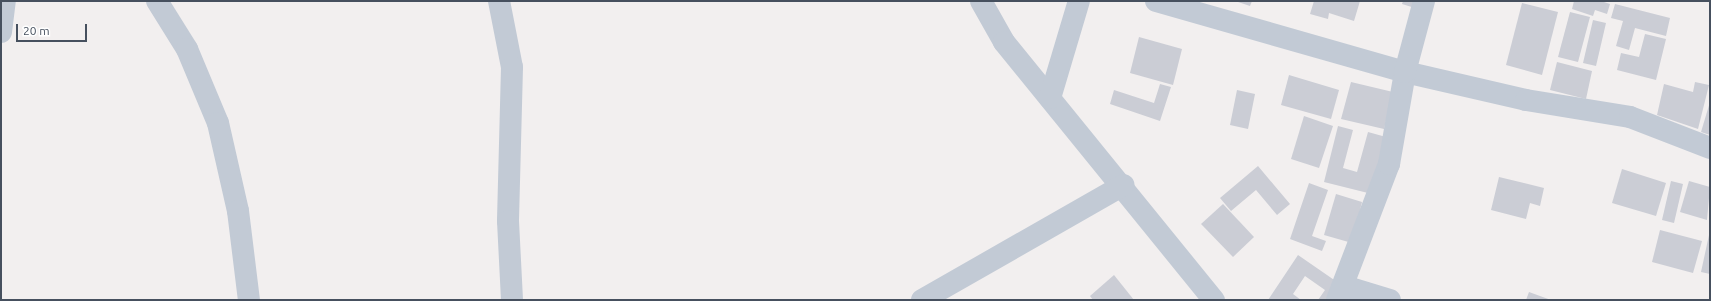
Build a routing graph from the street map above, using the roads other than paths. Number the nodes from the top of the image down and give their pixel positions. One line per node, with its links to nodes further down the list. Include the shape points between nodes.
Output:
1 (5, 1): 8 (street)
2 (157, 1): 14 (street, via 186,49 218,122 238,211)
3 (500, 1): 15 (street, via 512,67 508,221)
4 (981, 1): 10 (street, via 1004,42)
5 (1079, 1): 10 (street)
6 (1156, 1): 9 (street)
7 (1424, 1): 9 (street)
8 (1, 32)
9 (1405, 72): 11 (street, via 1526,100 1630,117); 13 (street, via 1389,164)
10 (1050, 98): 12 (street)
11 (1710, 148)
12 (1124, 185): 16 (street); 17 (street)
13 (1341, 293): 18 (street)
14 (249, 300)
15 (512, 300)
16 (922, 300)
17 (1214, 300)
18 (1390, 300)

